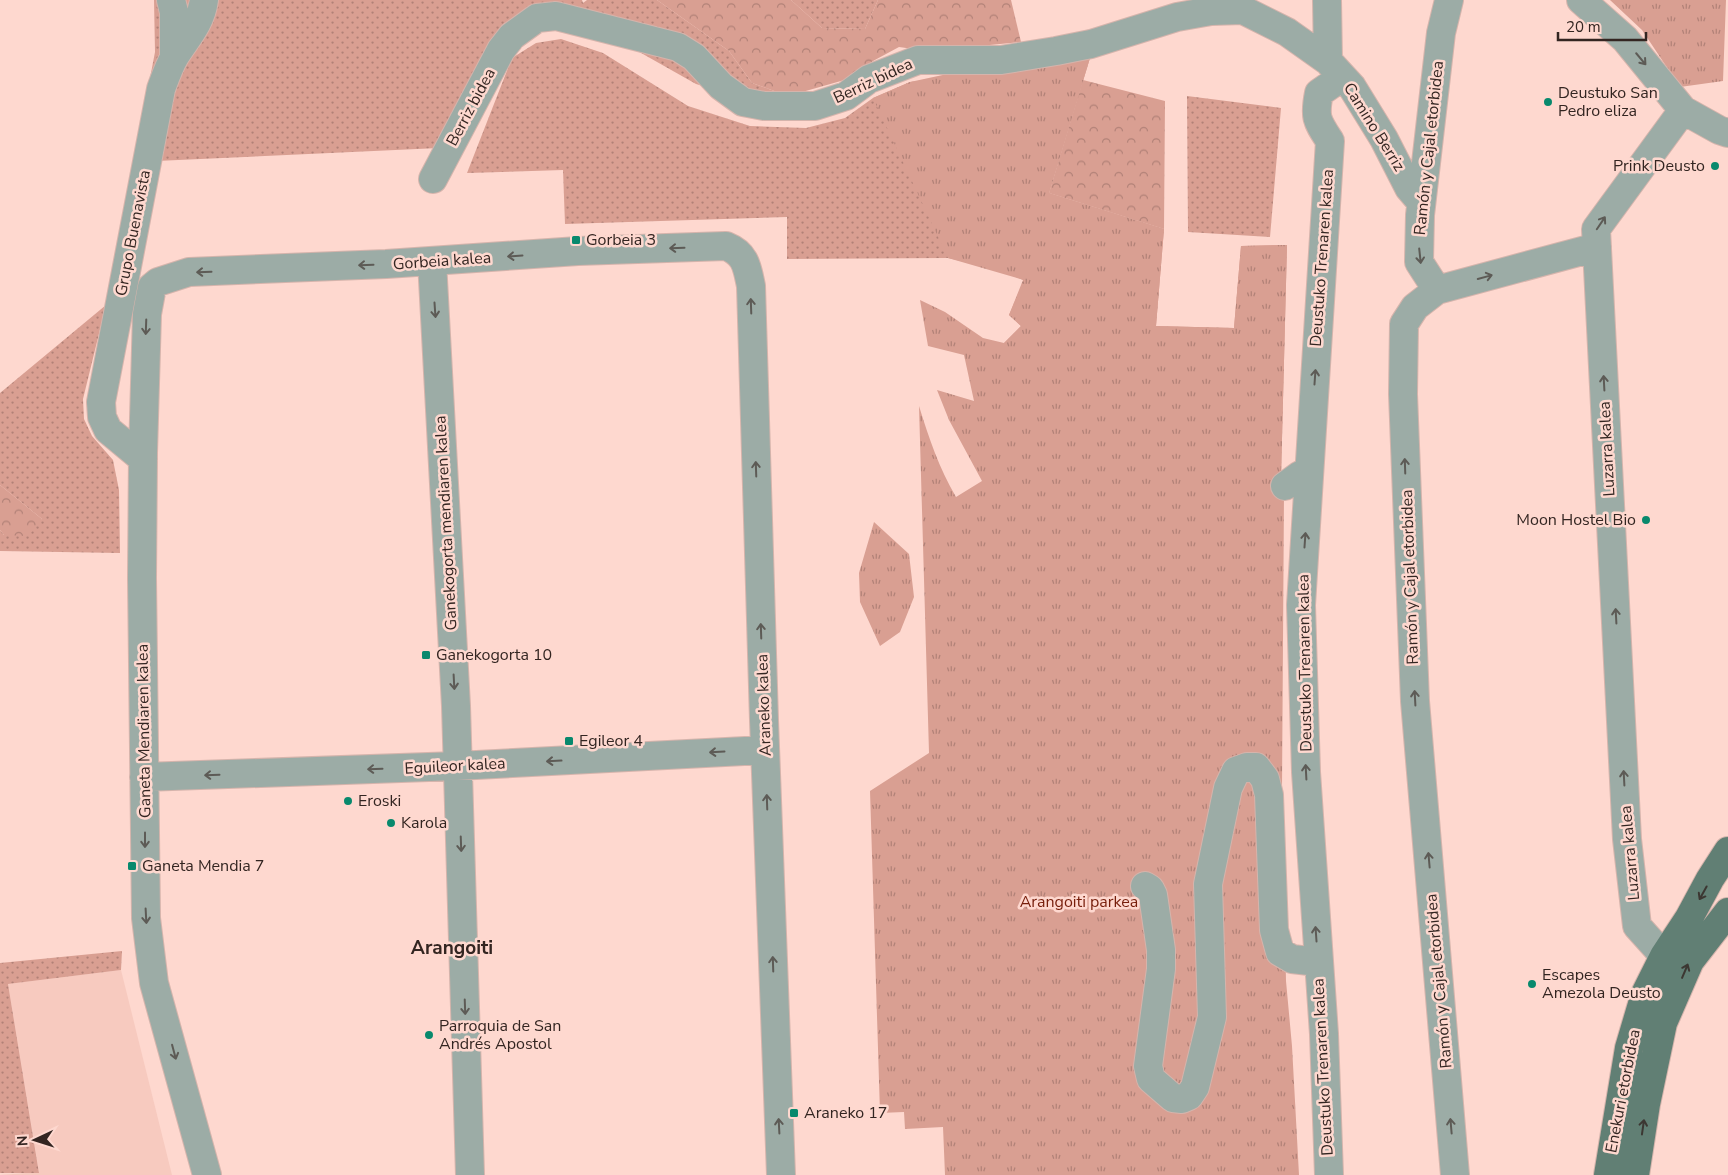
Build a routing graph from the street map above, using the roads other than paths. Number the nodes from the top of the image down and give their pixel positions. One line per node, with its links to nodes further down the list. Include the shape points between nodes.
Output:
1 (172, 0): 6 (street)
2 (204, 0): 6 (street, Grupo Buenavista, via 196,28)
3 (1327, 0): 7 (street)
4 (1449, 0): 11 (street, Ramón y Cajal etorbidea, via 1441,33)
5 (1581, 0): 8 (street, one-way to 8, via 1625,39)
6 (174, 58): 17 (street, Grupo Buenavista, via 161,89 101,402 102,417 108,430)
7 (1335, 69): 10 (street, Berriz bidea, via 1287,32 1243,10 1211,10 1056,52 1000,60 918,60 869,79 846,96 815,106 764,106 743,102 721,86 694,57 678,47 556,16 538,18 512,36 501,50); 11 (street, Camino Berriz, via 1352,87); 25 (street, Deustuko Trenaren kalea, one-way to 7, via 1306,772 1301,605 1330,141 1316,120 1316,106 1319,93)
8 (1683, 110): 9 (street); 13 (street, Luzarra kalea, one-way to 8, via 1596,229)
9 (1728, 133)
10 (433, 179)
11 (1421, 202): 16 (street, Ramón y Cajal etorbidea, one-way to 16, via 1420,262)
12 (726, 246): 14 (street, Gorbeia kalea, one-way to 14, via 578,251); 18 (street, Araneko kalea, one-way to 12, via 751,286 746,262 736,250)
13 (1597, 247): 16 (street, one-way to 13); 24 (street, Luzarra kalea, one-way to 13, via 1637,926 1627,839)
14 (432, 261): 15 (street, Gorbeia kalea, one-way to 15, via 189,272); 19 (street, Ganekogorta mendiaren kalea, one-way to 19)
15 (158, 282): 17 (street, Ganeta Mendiaren kalea, one-way to 17, via 152,287 146,314)
16 (1438, 290): 30 (street, Ramón y Cajal etorbidea, one-way to 16, via 1415,701 1402,394 1404,324 1415,307)
17 (143, 459): 20 (street, Ganeta Mendiaren kalea)
18 (765, 750): 19 (street, Eguileor kalea, one-way to 19); 28 (street, Araneko kalea, one-way to 18)
19 (457, 766): 20 (street, Eguileor kalea, one-way to 20); 27 (street, Ganekogorta mendiaren kalea, one-way to 27)
20 (144, 777): 26 (street, Ganeta Mendiaren kalea, one-way to 26, via 146,918 154,984)
21 (1728, 851): 24 (main road, Enekuri etorbidea, one-way to 24)
22 (1145, 886): 25 (street, via 1153,895 1161,950 1148,1066 1151,1079 1173,1098 1188,1096 1195,1087 1212,1017 1208,884 1228,788 1236,771 1246,767 1256,767 1265,779 1269,795 1274,930 1280,952 1292,958)
23 (1728, 912): 32 (main road, Enekuri etorbidea, one-way to 23, via 1662,1023 1690,961)
24 (1664, 956): 31 (main road, Enekuri etorbidea, via 1645,994 1629,1048)
25 (1318, 962): 29 (street, Deustuko Trenaren kalea)
26 (207, 1175)
27 (470, 1175)
28 (781, 1175)
29 (1329, 1175)
30 (1455, 1175)
31 (1608, 1175)
32 (1635, 1175)

